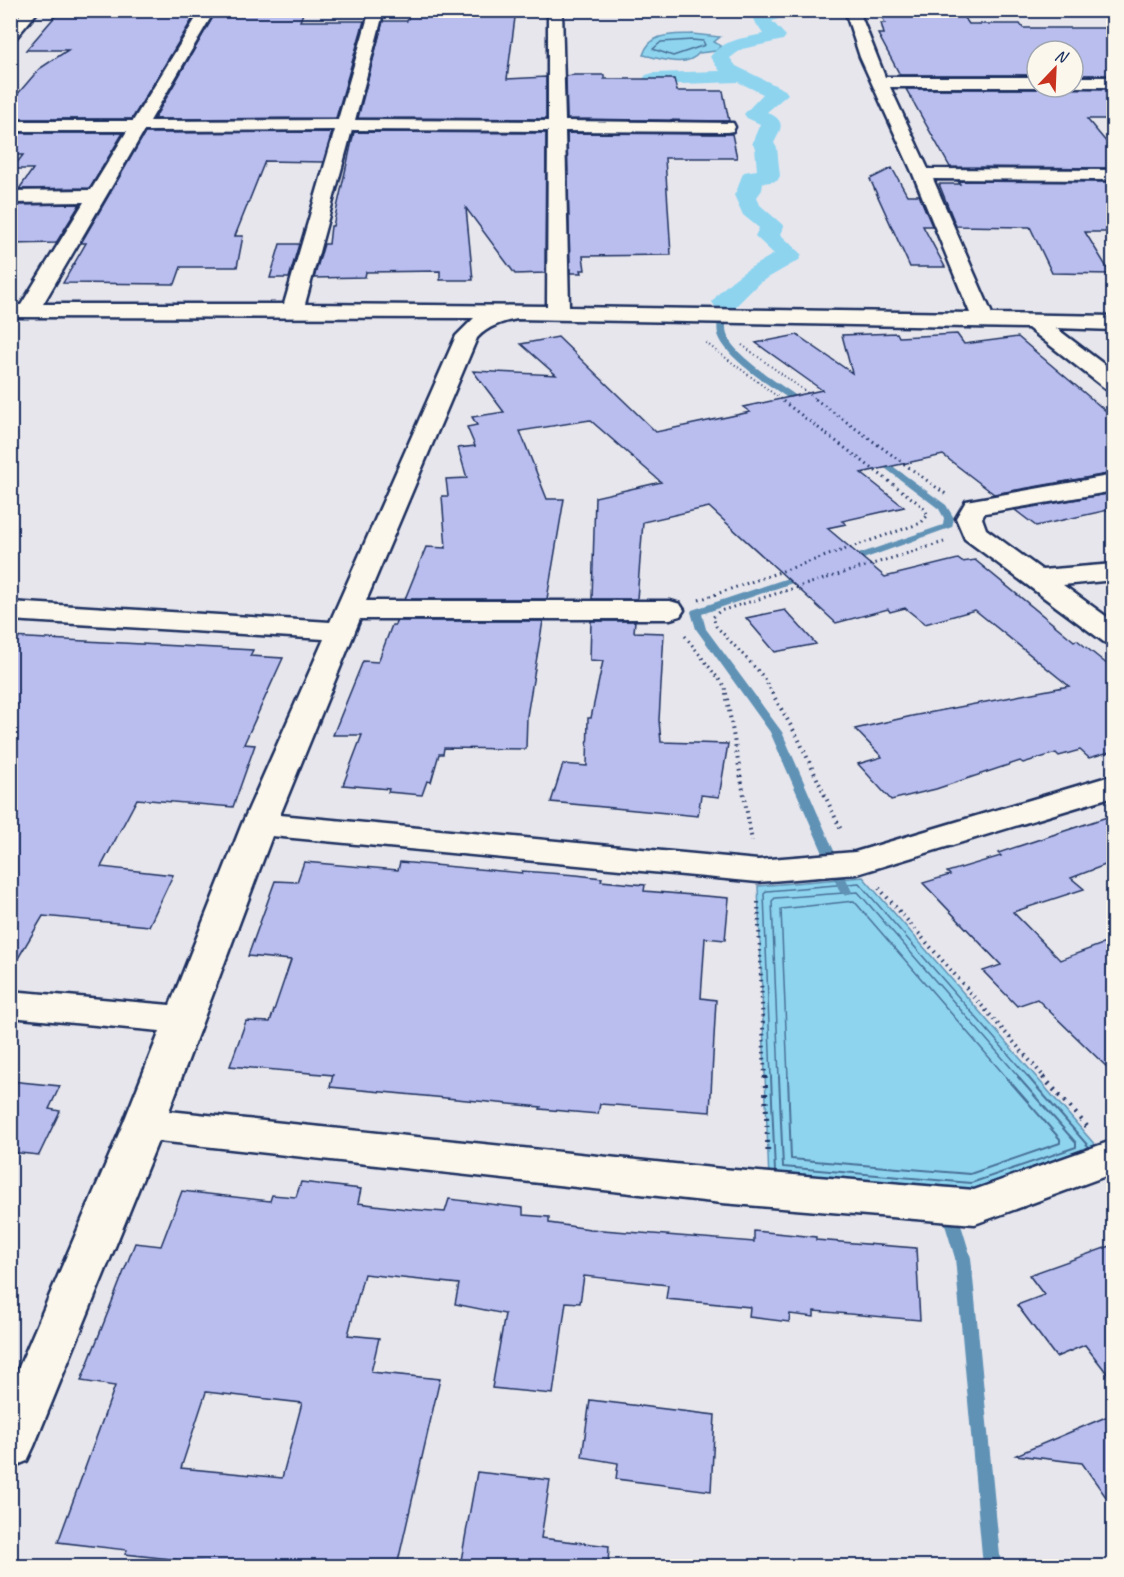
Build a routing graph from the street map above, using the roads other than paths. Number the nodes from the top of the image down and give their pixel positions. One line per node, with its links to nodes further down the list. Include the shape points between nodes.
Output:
1 (32, 10): 6 (street)
2 (208, 10): 11 (street)
3 (377, 10): 12 (street)
4 (555, 10): 14 (street)
5 (860, 10): 7 (street, via 853,14 868,57)
6 (10, 36)
7 (882, 82): 8 (street); 16 (street)
8 (1025, 82)
9 (1085, 82): 10 (street)
10 (1113, 82)
11 (137, 125): 12 (street); 13 (street); 18 (street)
12 (344, 125): 14 (street); 20 (street)
13 (10, 126)
14 (556, 127): 15 (street); 24 (street)
15 (727, 127)
16 (922, 174): 17 (street); 25 (street)
17 (1113, 175)
18 (98, 196): 19 (street); 21 (street)
19 (10, 197)
20 (293, 310): 21 (street); 22 (street)
21 (19, 311)
22 (423, 312): 23 (street); 28 (street, via 465,327)
23 (515, 313): 24 (street); 28 (street, via 474,327)
24 (558, 313): 25 (street)
25 (984, 321): 26 (street)
26 (1034, 322): 27 (street); 29 (street)
27 (1113, 323)
28 (467, 336): 35 (street)
29 (1113, 384)
30 (1113, 483): 32 (street, via 974,520)
31 (1113, 572): 32 (street)
32 (1038, 579): 36 (street)
33 (670, 610): 35 (street)
34 (10, 611): 35 (street)
35 (345, 620): 38 (street)
36 (1113, 636)
37 (1113, 785): 38 (street, via 857,863 758,871)
38 (259, 824): 40 (street)
39 (10, 1004): 40 (street)
40 (184, 1020): 41 (street)
41 (144, 1124): 42 (street, via 770,1191 975,1207); 43 (street)
42 (1113, 1156)
43 (10, 1446)

